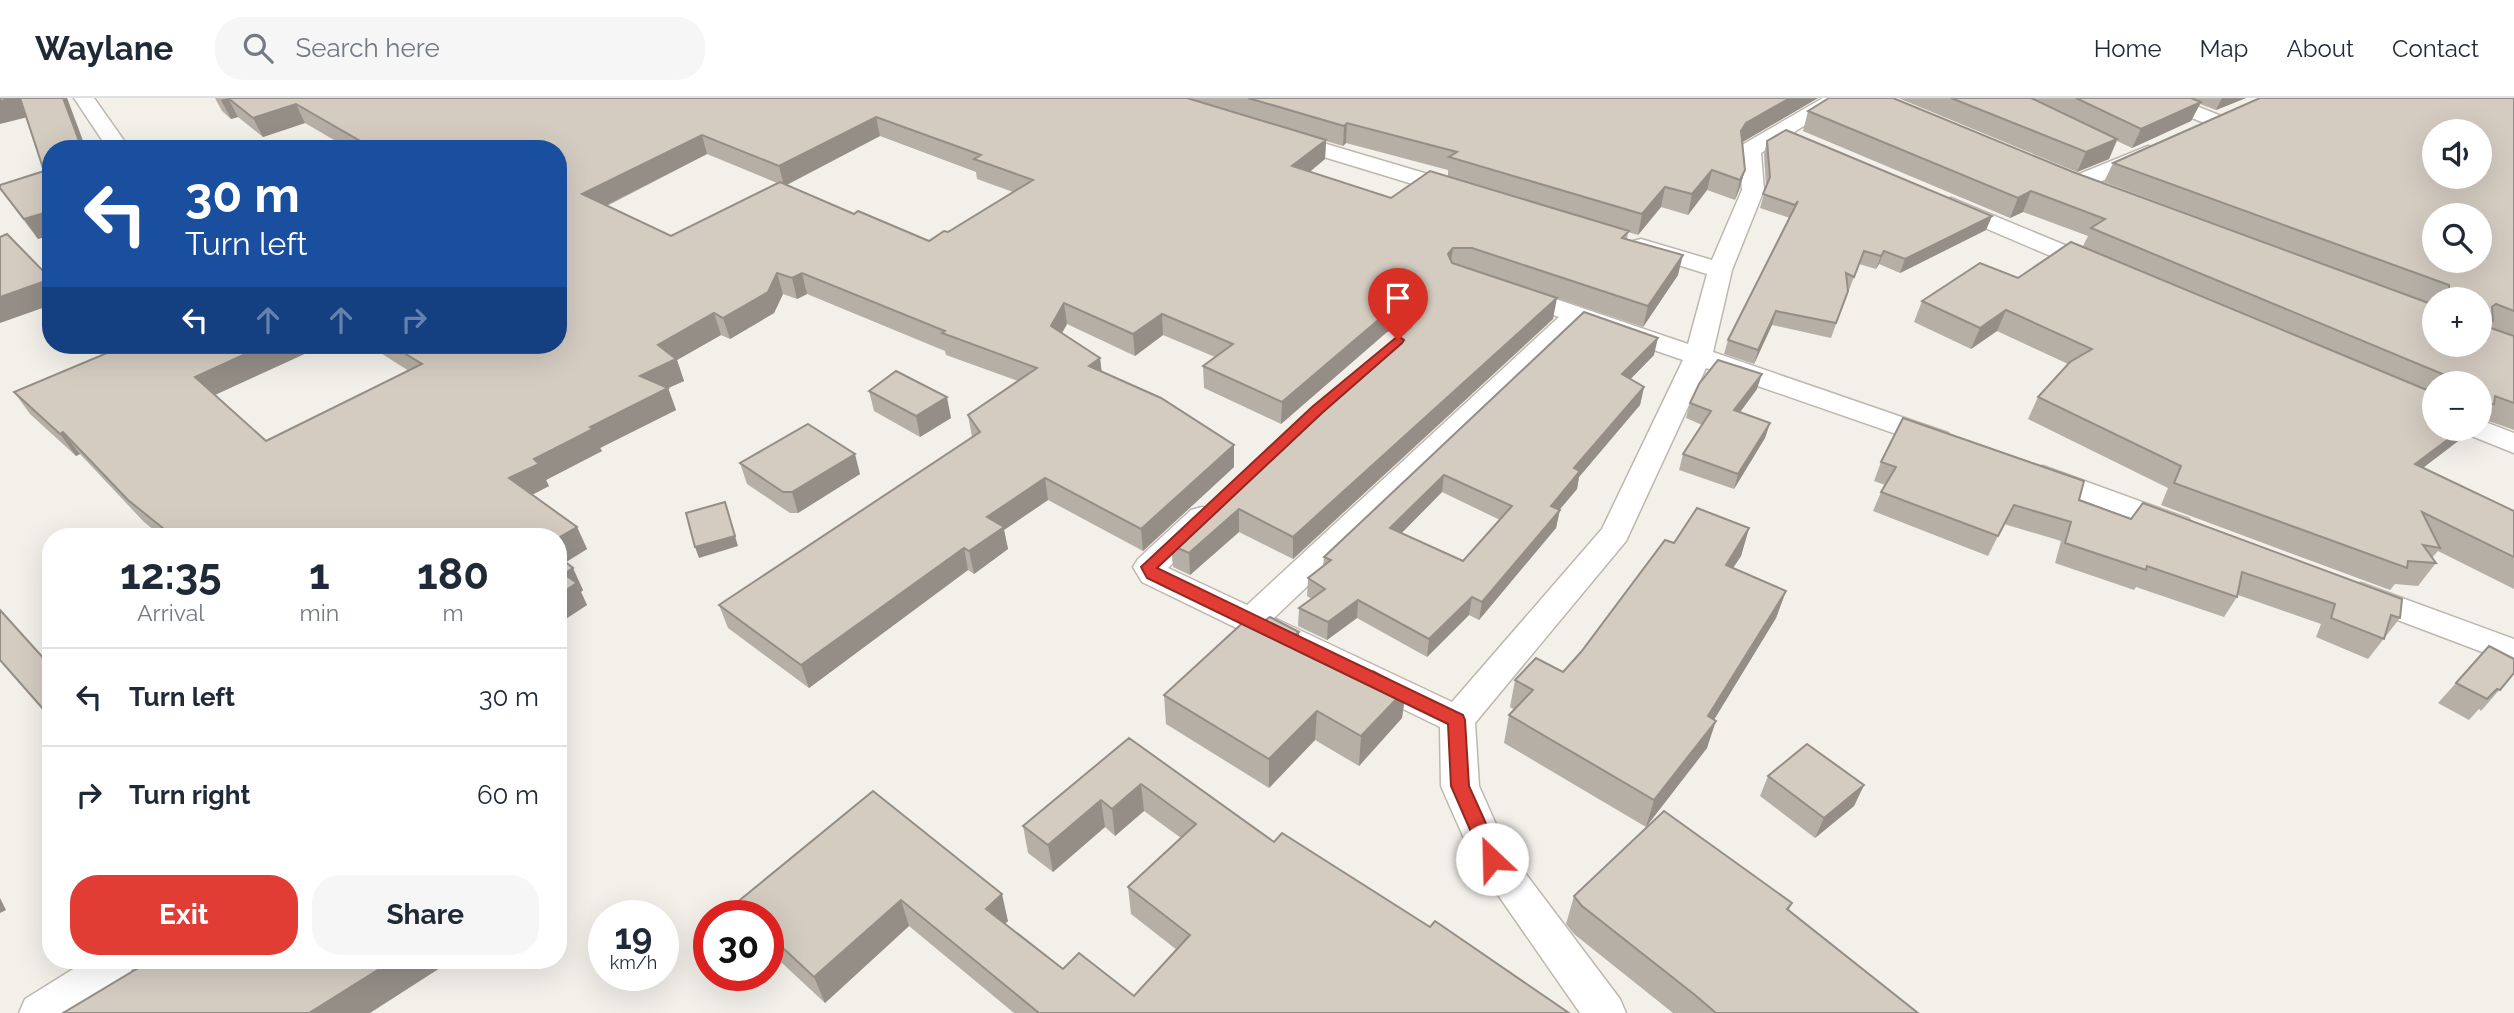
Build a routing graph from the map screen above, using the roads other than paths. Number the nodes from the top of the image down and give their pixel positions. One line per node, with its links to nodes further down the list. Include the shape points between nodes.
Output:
1 (84, 98): 8 (street)
2 (1838, 98): 16 (street, via 1791,136 1750,150 1753,190)
3 (2159, 98): 5 (street)
4 (2237, 111): 5 (street)
5 (2214, 120): 6 (street)
6 (2191, 131)
7 (1265, 132): 14 (street)
8 (113, 140)
9 (2168, 143): 11 (street)
10 (2110, 149): 11 (street)
11 (2134, 160): 12 (street)
12 (2075, 184)
13 (1926, 194): 17 (street)
14 (1482, 198)
15 (1614, 238): 16 (street)
16 (1720, 270): 20 (street)
17 (2114, 274)
18 (1486, 284): 19 (street)
19 (1577, 314): 20 (street); 28 (street)
20 (1699, 355): 23 (street); 30 (street, via 1615,534)
21 (2492, 435): 22 (street)
22 (2514, 444)
23 (1961, 447)
24 (2013, 465): 26 (street)
25 (1224, 497): 28 (street, via 1149,567 1153,574)
26 (2208, 537)
27 (2337, 585): 29 (street)
28 (1250, 622): 30 (street)
29 (2514, 652)
30 (1457, 720): 33 (street, via 1460,786 1492,859)
31 (110, 969): 32 (street)
32 (40, 1013)
33 (1605, 1013)

